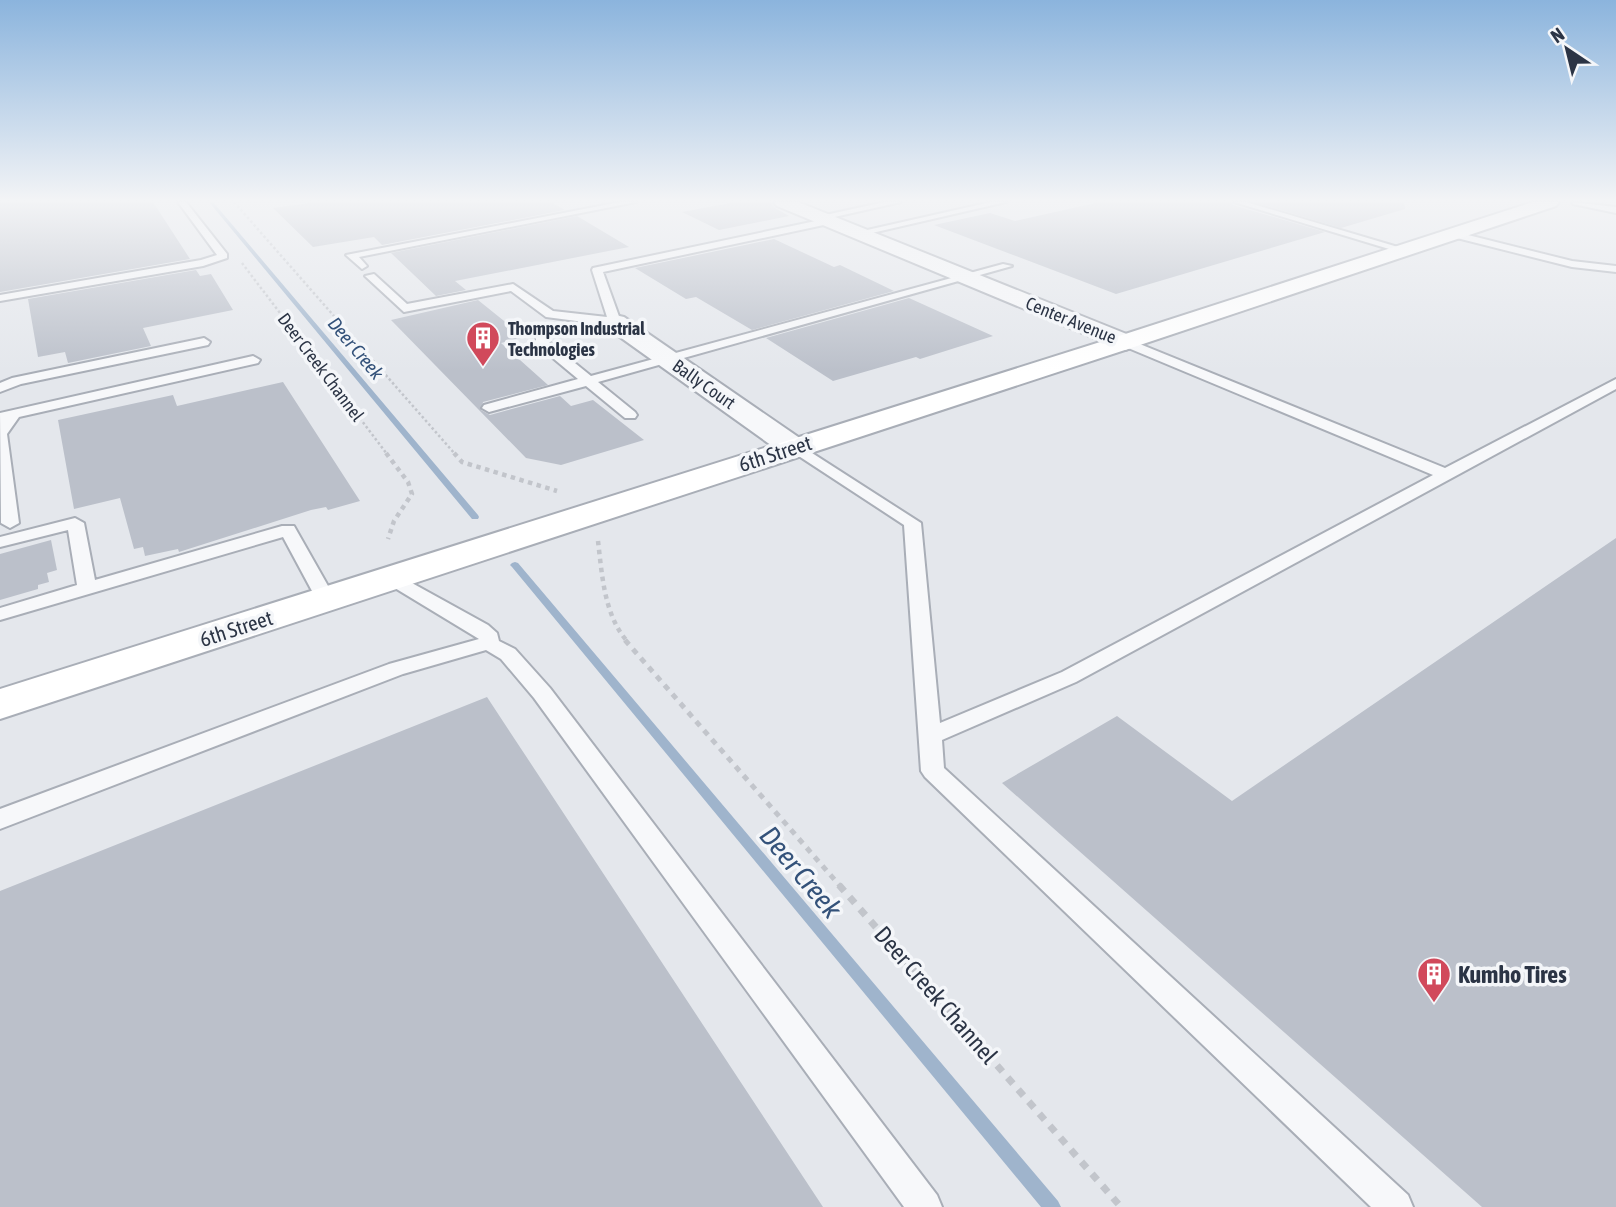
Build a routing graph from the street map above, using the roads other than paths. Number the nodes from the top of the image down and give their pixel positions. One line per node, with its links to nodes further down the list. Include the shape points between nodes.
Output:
1 (216, 258): 12 (lane)
2 (354, 258): 7 (lane)
3 (649, 258): 13 (lane, via 597,270)
4 (922, 258): 11 (street, Center Avenue)
5 (1378, 258): 16 (main road, 6th Street)
6 (1549, 258): 9 (lane)
7 (362, 266)
8 (1007, 266): 11 (lane)
9 (1616, 269)
10 (370, 276): 13 (lane, via 404,308 513,287 550,314)
11 (966, 276): 16 (street, Center Avenue); 17 (lane)
12 (0, 298)
13 (615, 322): 17 (street, Bally Court)
14 (540, 341): 21 (lane)
15 (204, 342): 20 (lane)
16 (1125, 342): 27 (main road, 6th Street); 28 (lane)
17 (668, 359): 21 (lane); 27 (street, Bally Court)
18 (253, 360): 25 (lane)
19 (0, 373): 20 (lane)
20 (17, 381): 23 (lane)
21 (589, 381): 24 (lane); 26 (lane)
22 (1616, 383): 28 (lane)
23 (0, 388)
24 (489, 408)
25 (7, 415): 29 (lane, via 0,434)
26 (630, 415)
27 (793, 447): 31 (main road, 6th Street); 37 (lane, via 912,523)
28 (1447, 475): 37 (lane, via 1069,677)
29 (10, 523)
30 (0, 542): 32 (lane, via 75,523)
31 (392, 578): 33 (main road, 6th Street); 35 (lane, via 481,629 490,637)
32 (87, 588): 33 (lane, via 288,530); 34 (lane)
33 (326, 600): 36 (main road, 6th Street)
34 (0, 614)
35 (488, 643): 38 (lane, via 396,669); 39 (lane, via 508,654 542,693)
36 (0, 704)
37 (930, 736): 40 (lane, via 933,771)
38 (0, 818)
39 (925, 1207)
40 (1396, 1207)

